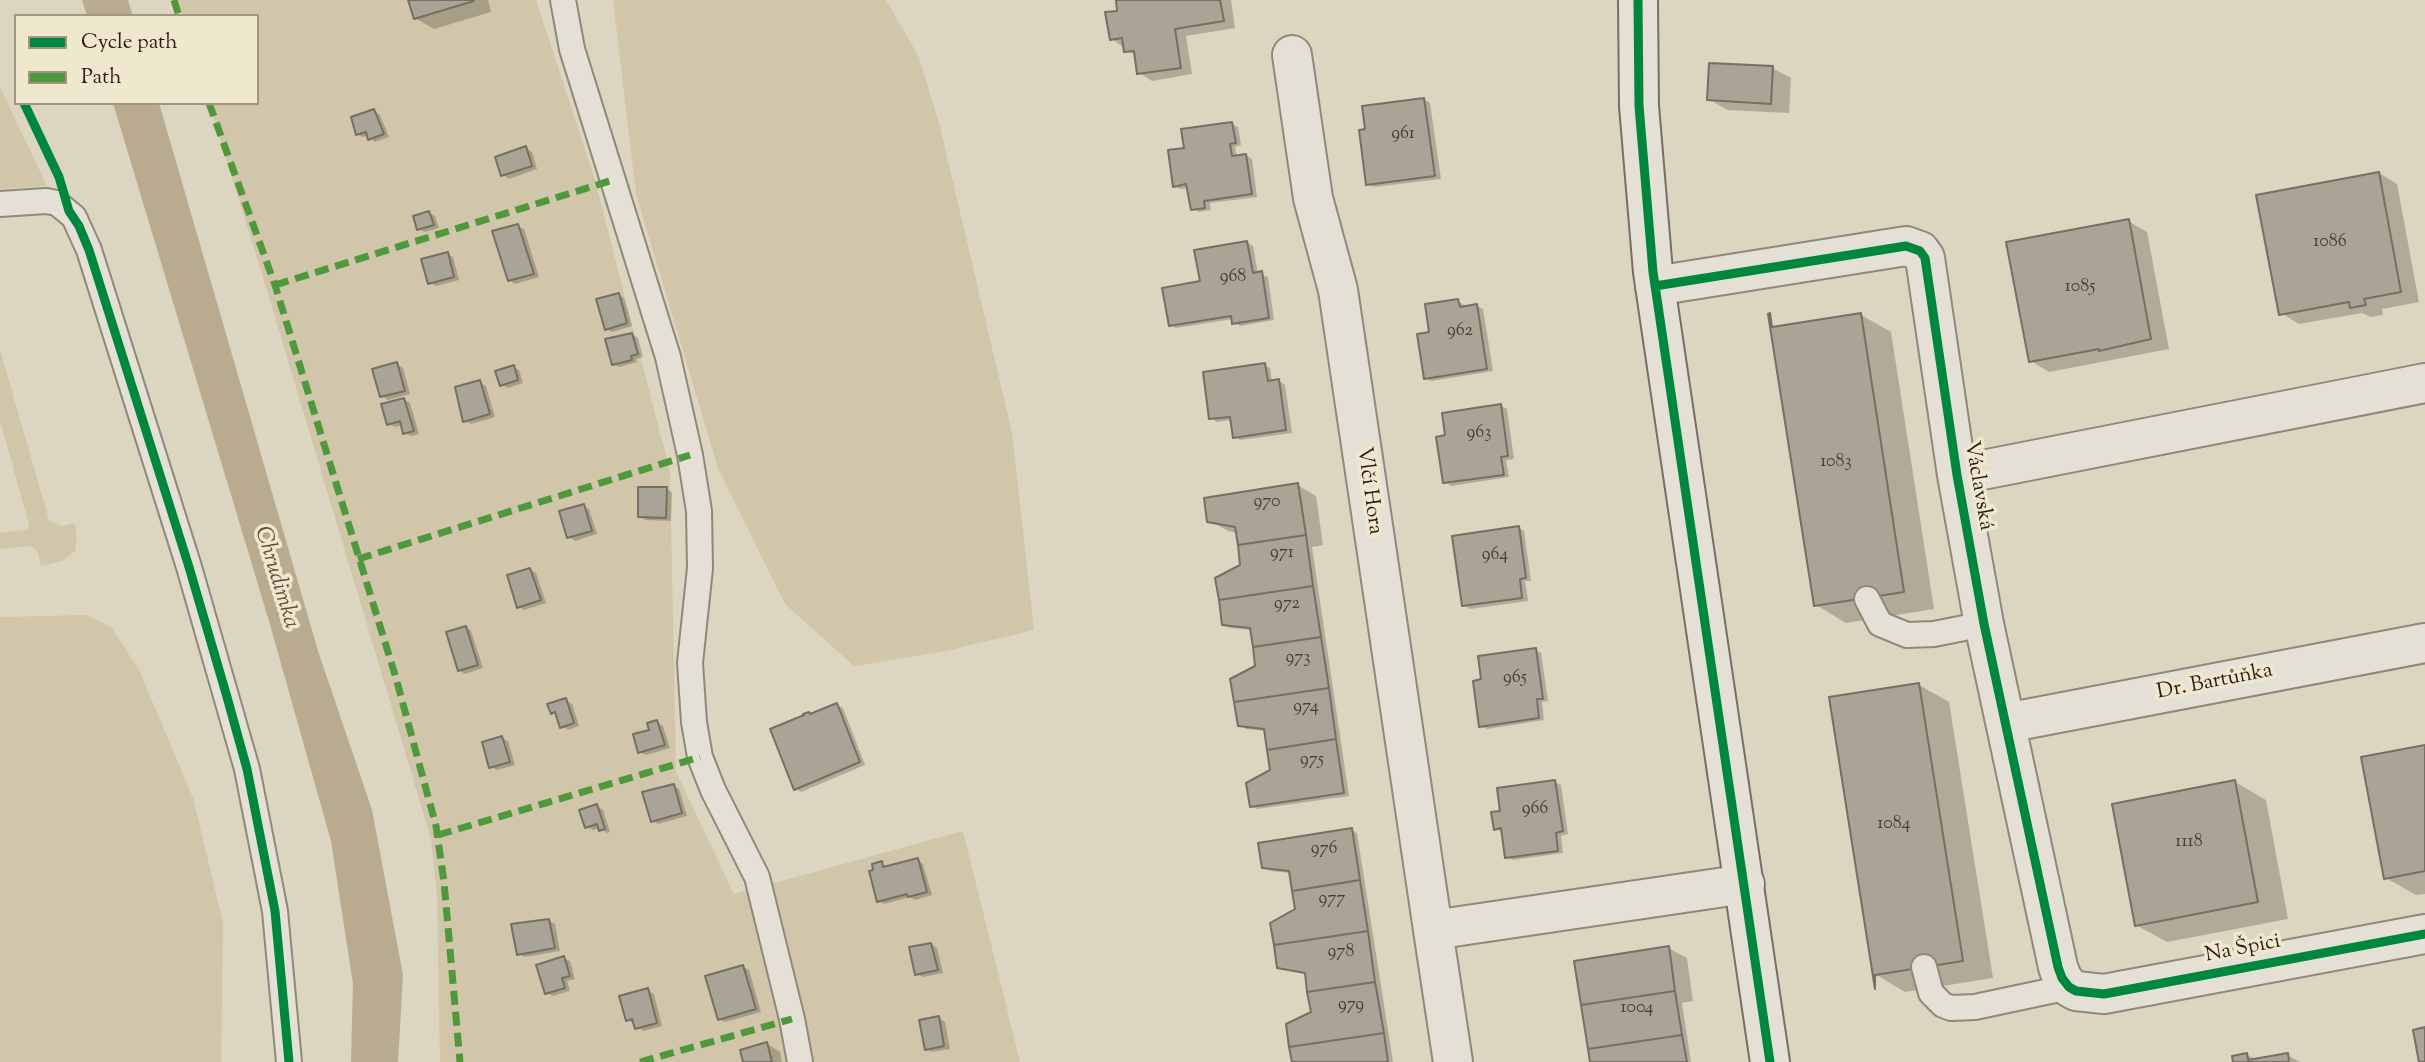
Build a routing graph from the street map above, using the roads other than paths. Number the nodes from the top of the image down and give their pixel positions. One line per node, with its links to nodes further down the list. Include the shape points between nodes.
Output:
1 (563, 0): 18 (lane, via 572,49 668,357 690,455 699,511 700,568 690,663 699,757 757,877)
2 (1637, 0): 5 (street, via 1639,106)
3 (1292, 55): 13 (street, Vlčí Hora, via 1312,198 1338,290)
4 (0, 204): 17 (lane, via 57,203 74,217 89,250 247,769 275,911)
5 (1655, 286): 7 (street, Václavská, via 1906,246 1920,251 1927,267); 12 (street)
6 (2425, 383): 7 (street, Václavská)
7 (1957, 475): 9 (street, Václavská)
8 (1867, 599): 9 (lane, via 1880,624 1908,635)
9 (1984, 624): 11 (street, Václavská)
10 (2425, 643): 11 (street, Dr. Bartůňka)
11 (2006, 723): 16 (street, Václavská, via 2058,967)
12 (1745, 884): 13 (street); 20 (street)
13 (1433, 930): 19 (street, Vlčí Hora)
14 (2425, 934): 16 (street, Na Špici, via 2104,994)
15 (1924, 967): 16 (lane, via 1931,993 1951,1008)
16 (2069, 987)
17 (289, 1062)
18 (800, 1062)
19 (1453, 1062)
20 (1770, 1062)

